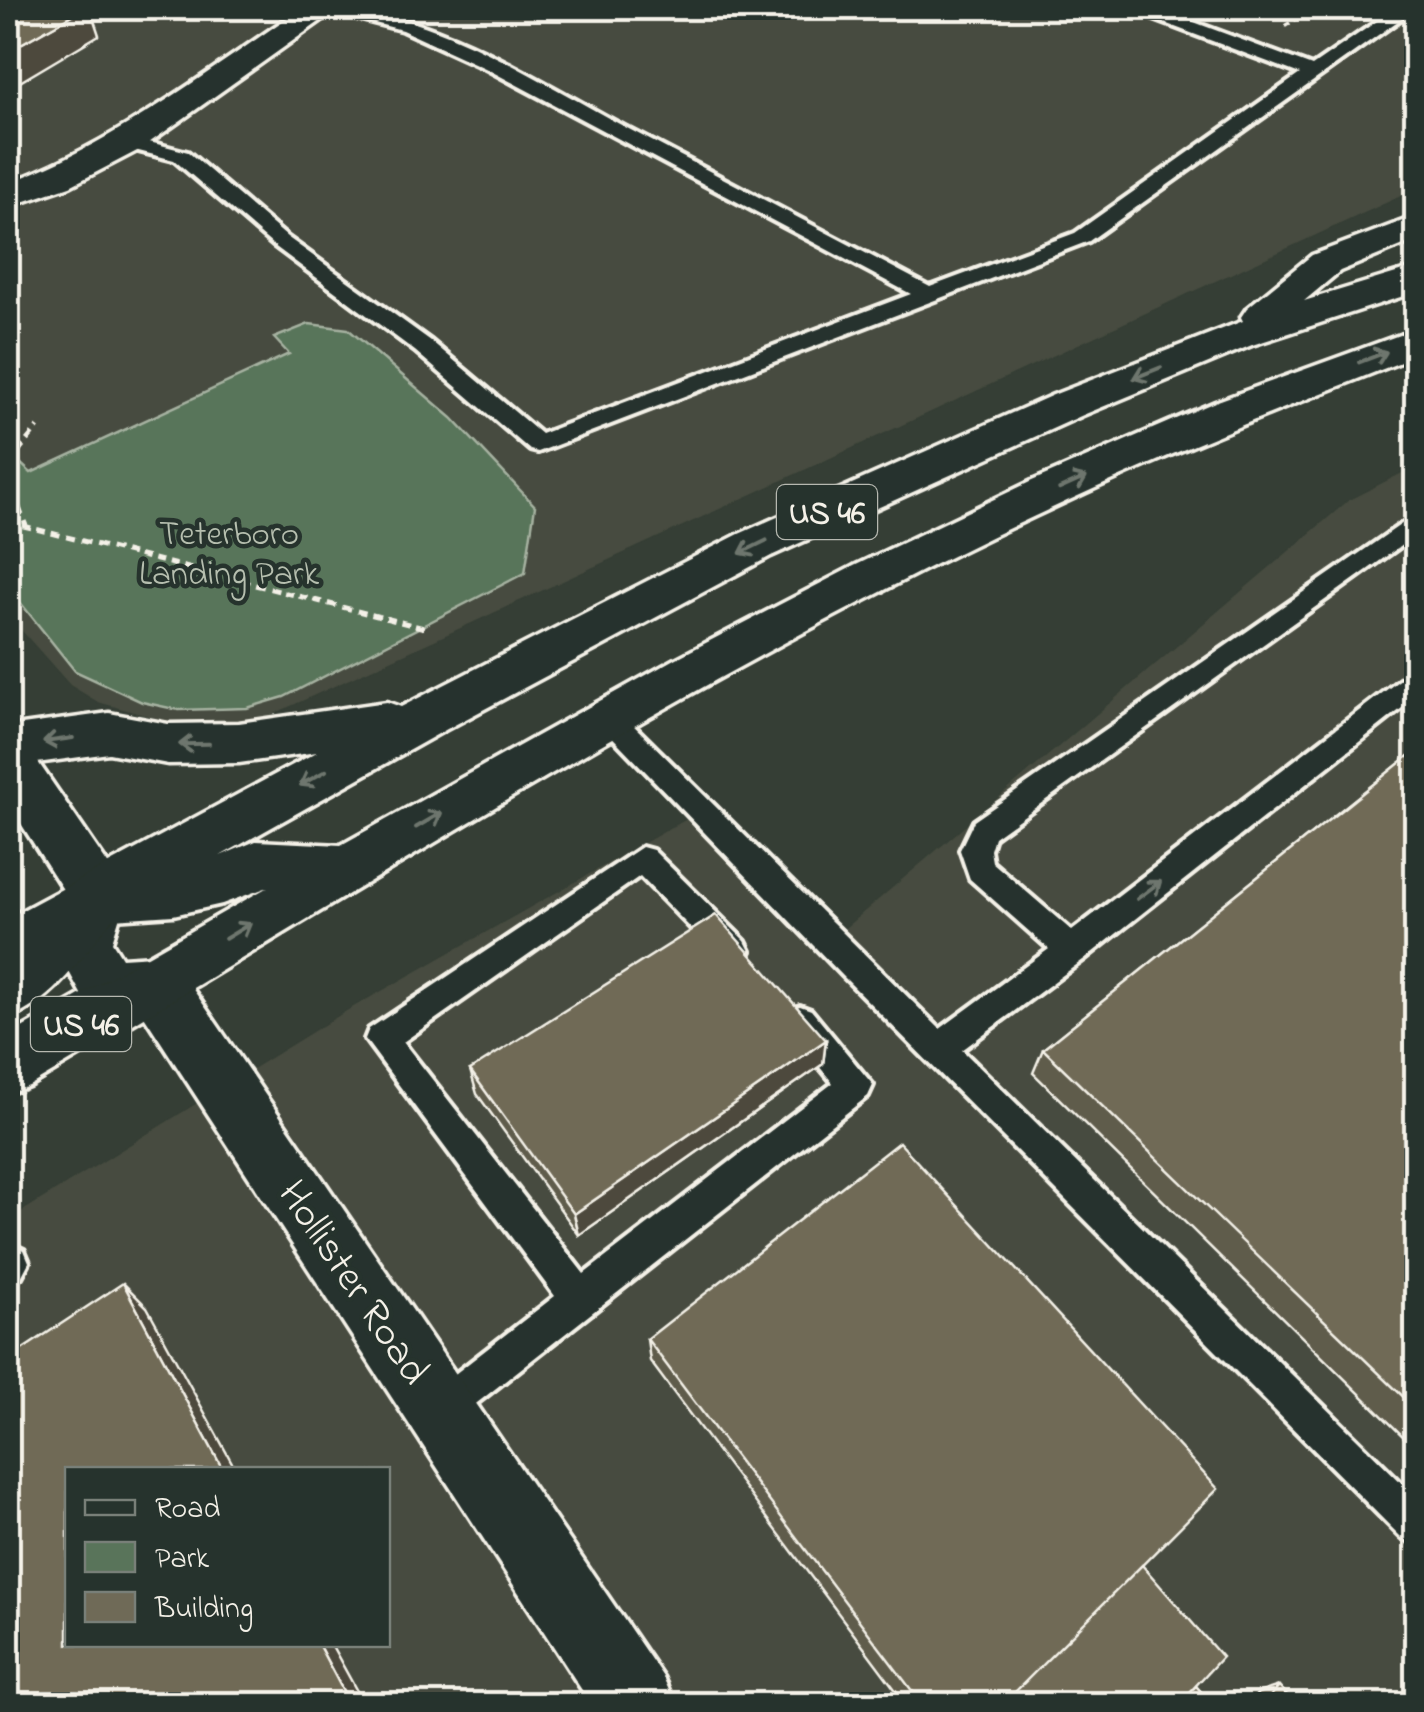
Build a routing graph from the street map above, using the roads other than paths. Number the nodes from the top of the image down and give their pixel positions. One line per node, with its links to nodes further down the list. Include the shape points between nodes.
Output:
1 (323, 8): 6 (main road)
2 (338, 8): 10 (lane, via 408,26 492,64)
3 (1141, 8): 5 (lane)
4 (1407, 8): 5 (lane)
5 (1314, 73): 10 (lane, via 1082,237)
6 (126, 142): 7 (main road); 10 (lane, via 180,156 538,444)
7 (8, 196)
8 (1416, 227): 11 (main road, via 1326,264)
9 (1416, 279): 11 (main road, US 46)
10 (929, 295)
11 (1237, 336): 15 (main road, US 46, one-way to 15, via 755,546)
12 (1416, 342): 16 (main road, US 46, one-way to 12, via 1030,502)
13 (1416, 523): 22 (lane, via 984,830 974,857 981,870)
14 (1416, 682): 22 (lane, one-way to 14)
15 (429, 715): 17 (main road, one-way to 17, via 239,744 168,744 109,732); 20 (main road, US 46, one-way to 20)
16 (608, 718): 19 (main road, US 46, one-way to 16); 27 (lane)
17 (8, 746)
18 (8, 760): 20 (main road)
19 (344, 868): 20 (main road, via 256,864 222,881 173,892); 24 (main road, US 46, one-way to 19)
20 (98, 896): 21 (main road, US 46); 24 (main road, via 83,944 107,985); 25 (main road, via 40,966)
21 (8, 946)
22 (1072, 950): 27 (lane)
23 (752, 969): 29 (lane, via 642,859 381,1039)
24 (154, 981): 28 (main road, US 46); 30 (main road, Hollister Road)
25 (8, 993)
26 (780, 997): 29 (lane, via 856,1084)
27 (938, 1048): 31 (lane)
28 (8, 1066)
29 (580, 1299): 30 (lane)
30 (442, 1408): 32 (main road, Hollister Road)
31 (1416, 1524)
32 (636, 1704)

